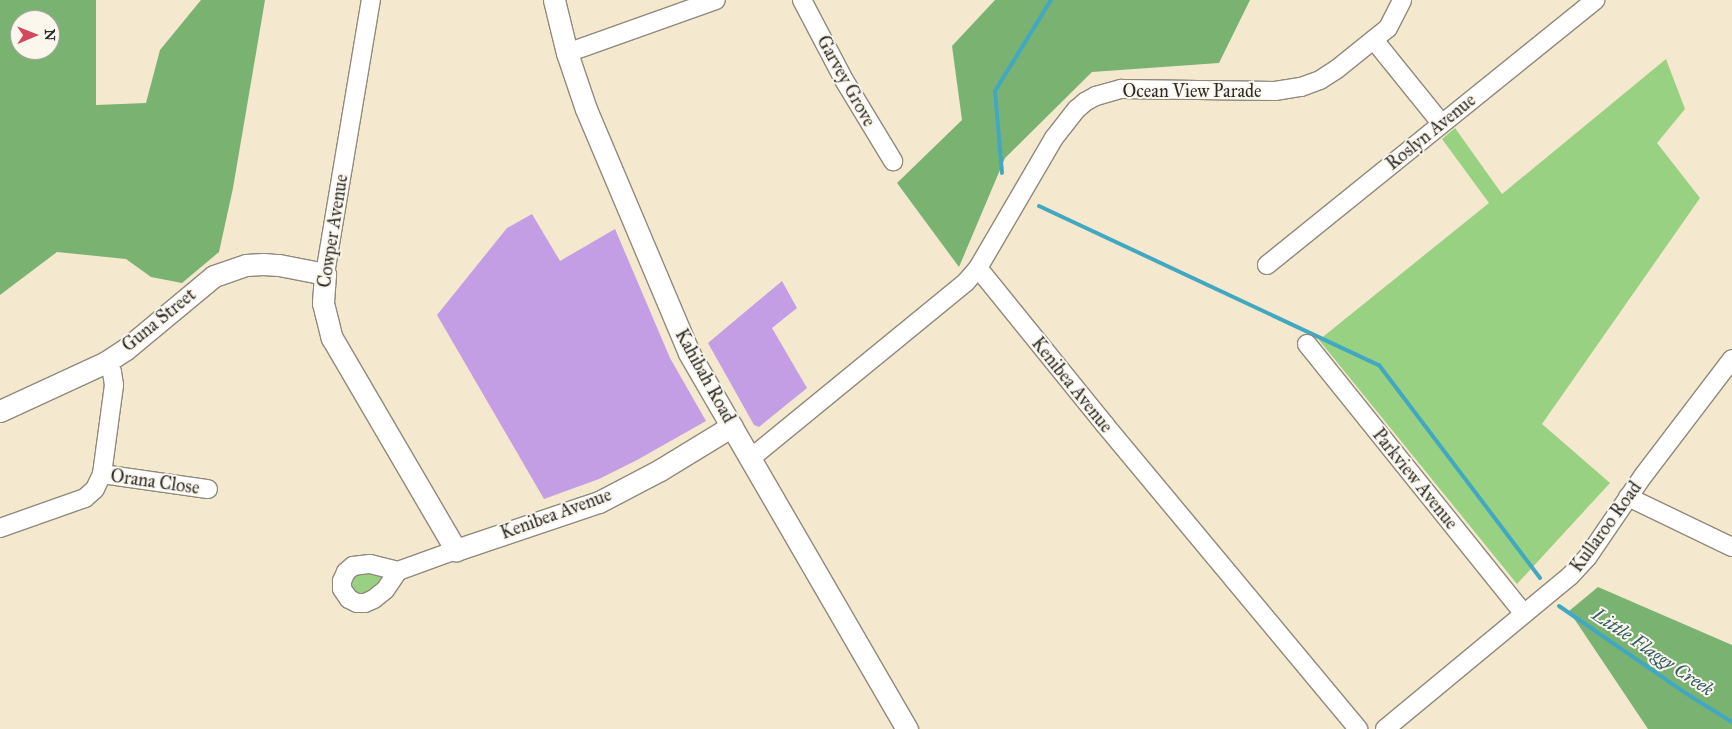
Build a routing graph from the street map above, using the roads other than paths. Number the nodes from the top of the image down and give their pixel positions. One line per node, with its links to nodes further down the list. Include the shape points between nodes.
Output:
1 (371, 0): 13 (street, Cowper Avenue)
2 (554, 0): 8 (main road, Kahibah Road)
3 (716, 0): 8 (street)
4 (802, 0): 10 (street, Garvey Grove, via 844,80)
5 (1402, 0): 7 (street, Ocean View Parade, via 1388,28)
6 (1595, 0): 9 (street, Roslyn Avenue)
7 (1374, 40): 9 (street); 12 (street, Ocean View Parade, via 1320,80 1301,87 1275,90 1121,90 1085,102 1054,138)
8 (567, 53): 18 (main road, Kahibah Road, via 609,166 689,353)
9 (1441, 124): 11 (street, Roslyn Avenue)
10 (893, 161)
11 (1267, 265)
12 (978, 268): 19 (street, via 954,293); 29 (street, Kenibea Avenue)
13 (325, 274): 16 (main road, Guna Street, via 271,265 230,268 214,276); 25 (main road, Cowper Avenue, via 323,303 332,338)
14 (1307, 344): 27 (street, Parkview Avenue)
15 (1732, 358): 22 (street, Kullaroo Road)
16 (106, 362): 17 (main road, Guna Street); 20 (street, via 114,385)
17 (0, 411)
18 (732, 426): 19 (main road, Kahibah Road); 25 (main road, Kenibea Avenue, via 599,502)
19 (751, 458): 28 (main road, Kahibah Road)
20 (102, 474): 21 (street, Orana Close); 23 (street, via 94,490 85,498)
21 (208, 489)
22 (1628, 497): 24 (street); 27 (street, Kullaroo Road, via 1587,558)
23 (0, 528)
24 (1732, 547)
25 (456, 550): 26 (street, Kenibea Avenue)
26 (398, 571)
27 (1524, 614): 30 (street, Kullaroo Road)
28 (907, 729)
29 (1358, 729)
30 (1385, 729)

